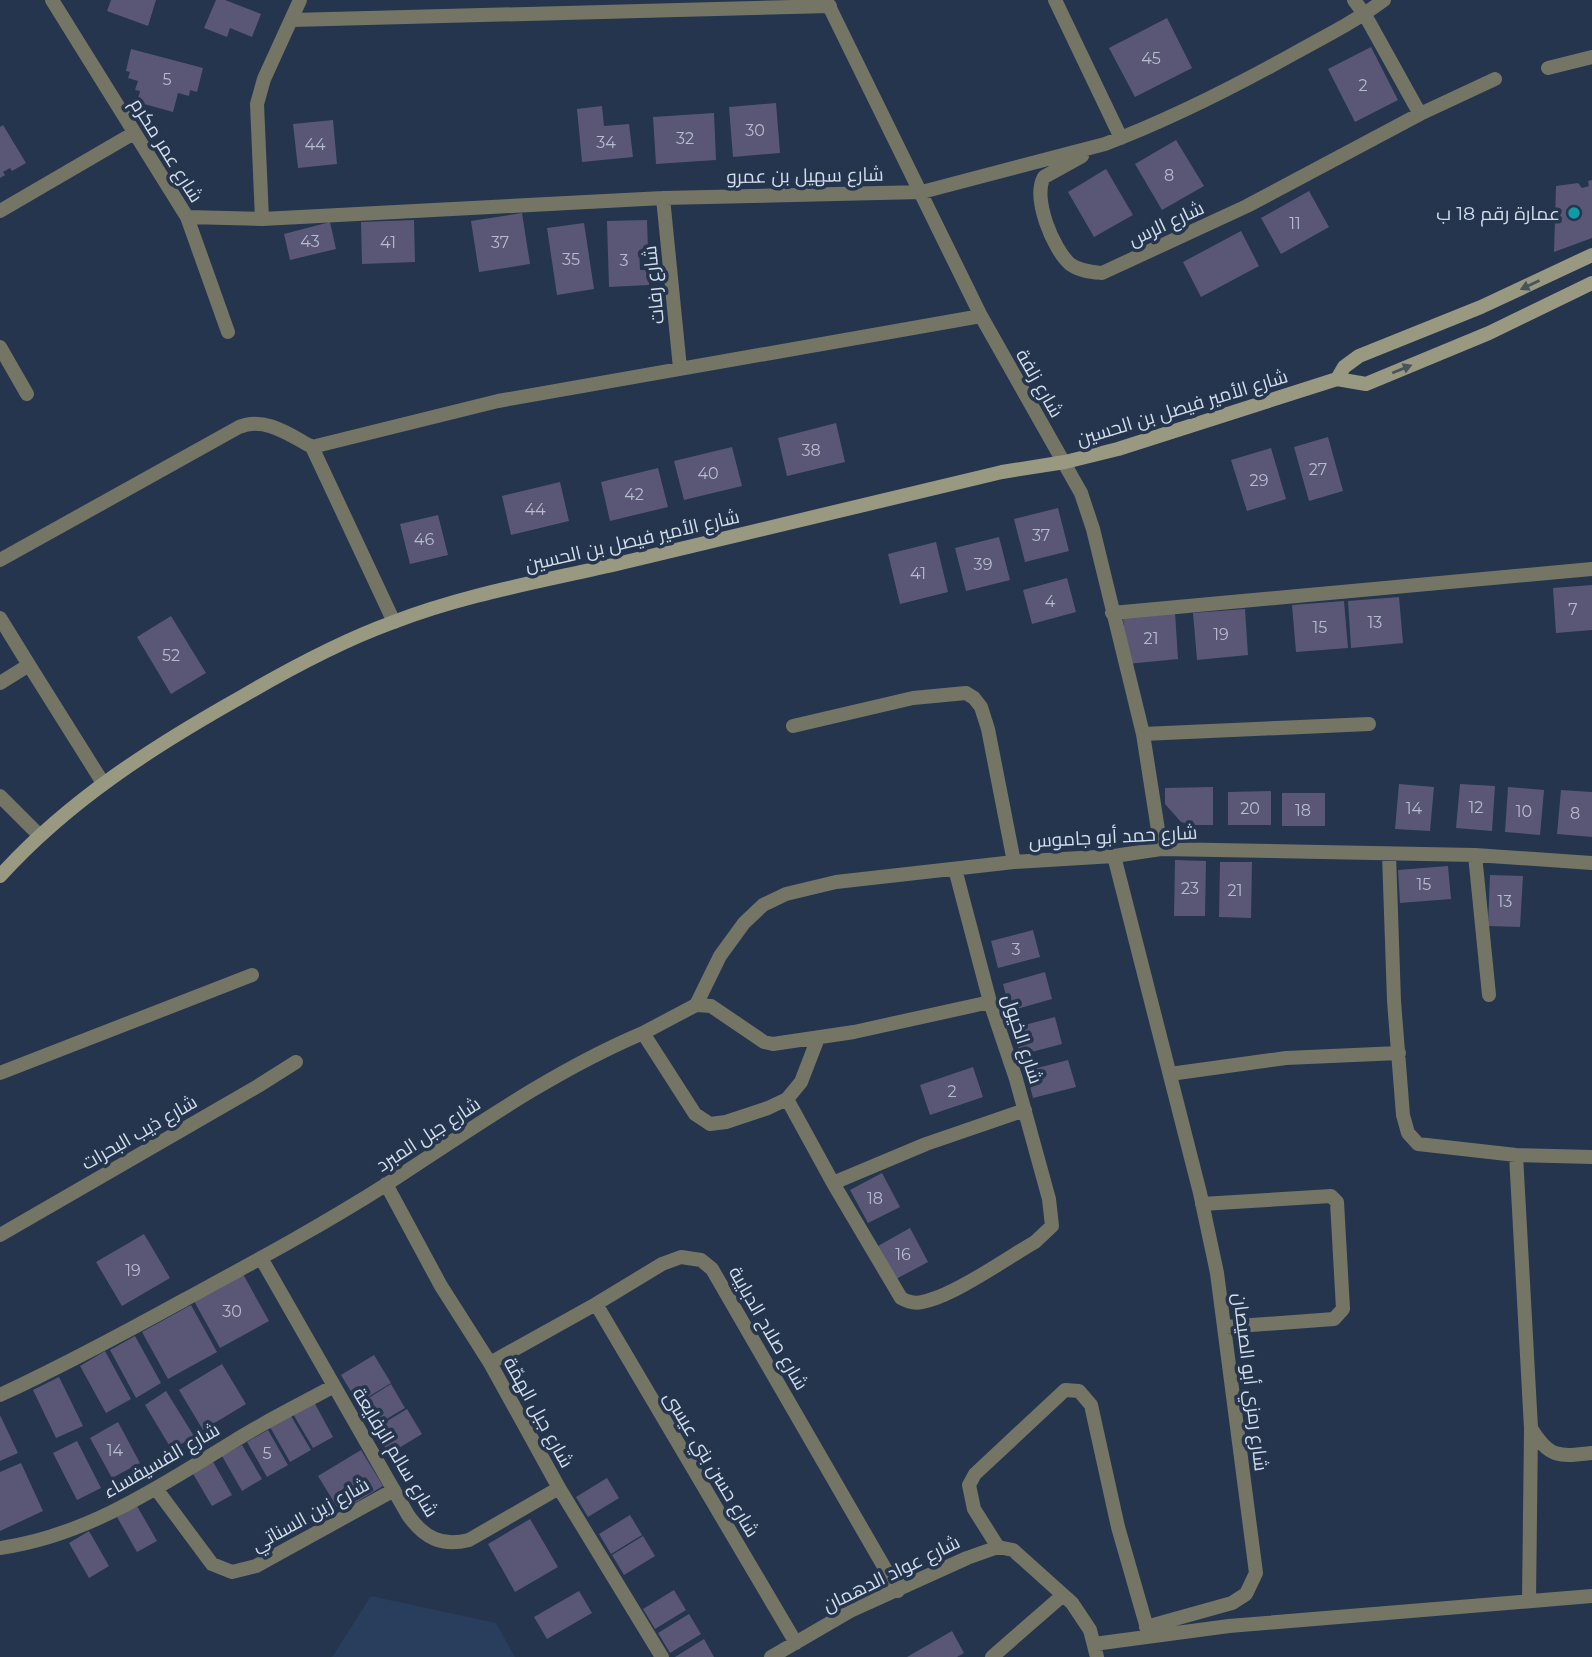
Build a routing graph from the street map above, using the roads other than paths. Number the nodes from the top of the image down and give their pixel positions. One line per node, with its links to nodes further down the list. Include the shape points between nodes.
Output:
1 (52, 0): 13 (street, شارع عمر مكرم)
2 (300, 0): 8 (street)
3 (1055, 0): 14 (street)
4 (1354, 0): 7 (street)
5 (1384, 0): 7 (street, شارع سهيل بن عمرو)
6 (828, 3): 8 (street); 16 (street, شارع زلفة)
7 (1365, 15): 12 (street); 14 (street, شارع سهيل بن عمرو, via 1187,110)
8 (292, 20): 20 (street, via 257,104)
9 (1592, 57): 10 (street)
10 (1548, 68)
11 (1495, 79): 12 (street, شارع الرس)
12 (1420, 114): 15 (street, شارع الرس, via 1247,206 1097,273 1071,264 1059,248 1044,216 1040,188 1044,177)
13 (134, 133): 18 (street); 19 (street, شارع عمر مكرم)
14 (1121, 138): 15 (street, شارع سهيل بن عمرو)
15 (1105, 144): 16 (street, شارع سهيل بن عمرو)
16 (922, 192): 17 (street, شارع سهيل بن عمرو); 23 (street, شارع زلفة)
17 (663, 198): 20 (street, شارع سهيل بن عمرو); 26 (street, شارع رفات)
18 (0, 211)
19 (187, 217): 20 (street, شارع سهيل بن عمرو); 24 (street, شارع عمر مكرم)
20 (262, 219)
21 (1592, 255): 27 (street, شارع الأمير فيصل بن الحسين, one-way to 27, via 1481,307 1359,355)
22 (1592, 283): 27 (street, شارع الأمير فيصل بن الحسين, one-way to 22, via 1366,384 1489,333)
23 (981, 316): 26 (street); 30 (street, شارع زلفة)
24 (228, 332)
25 (0, 347): 28 (street)
26 (680, 368): 29 (street, via 498,401)
27 (1337, 379): 30 (street, شارع الأمير فيصل بن الحسين)
28 (27, 394)
29 (312, 447): 31 (street, via 265,425 247,423); 35 (street)
30 (1065, 462): 33 (street, شارع زلفة, via 1088,511); 35 (street, شارع الأمير فيصل بن الحسين, via 1002,472 488,594)
31 (0, 560)
32 (1592, 569): 33 (street)
33 (1112, 613): 40 (street, شارع زلفة)
34 (0, 618): 36 (street)
35 (394, 621): 41 (street, شارع الأمير فيصل بن الحسين, via 270,680)
36 (29, 665): 37 (street); 41 (street)
37 (0, 683)
38 (1369, 724): 40 (street)
39 (793, 726): 48 (street, via 913,698 966,694 974,698 988,729)
40 (1143, 734): 44 (street, شارع زلفة)
41 (103, 783): 43 (street, شارع الأمير فيصل بن الحسين)
42 (0, 796): 43 (street)
43 (39, 835): 51 (street, شارع الأمير فيصل بن الحسين)
44 (1161, 849): 45 (street, شارع حمد أبو جاموس); 47 (street, شارع حمد أبو جاموس)
45 (1389, 854): 46 (street, شارع حمد أبو جاموس); 58 (street)
46 (1475, 855): 49 (street, شارع حمد أبو جاموس); 53 (street)
47 (1114, 856): 48 (street, شارع حمد أبو جاموس); 61 (street, شارع رمزي أبو الصيصان)
48 (1014, 862): 50 (street, شارع حمد أبو جاموس)
49 (1592, 863)
50 (955, 869): 54 (street, شارع الخيول); 55 (street, شارع حمد أبو جاموس, via 836,882 786,894 763,905 720,956)
51 (0, 876)
52 (252, 975): 60 (street)
53 (1489, 995)
54 (990, 1002): 57 (street); 63 (street, شارع الخيول)
55 (696, 1006): 56 (street, شارع جبل المبرد); 57 (street, via 711,1006 764,1042)
56 (643, 1033): 62 (street, via 695,1114 710,1124 758,1112); 67 (street, شارع جبل المبرد, via 573,1066)
57 (818, 1038): 62 (street, via 801,1082)
58 (1399, 1053): 61 (street, via 1286,1058); 64 (street, via 1403,1115 1408,1133 1418,1144)
59 (296, 1062): 69 (street, شارع ذيب البحرات)
60 (0, 1073)
61 (1170, 1074): 68 (street, شارع رمزي أبو الصيصان)
62 (787, 1098): 66 (street)
63 (1025, 1110): 66 (street); 66 (street, شارع الخيول, via 1049,1199 1052,1221 1047,1233 952,1290 921,1303 901,1298)
64 (1516, 1155): 65 (street); 76 (street)
65 (1592, 1157)
66 (833, 1183)
67 (386, 1184): 70 (street, شارع جبل المبرد); 73 (street, شارع جبل الهمّة, via 441,1286)
68 (1202, 1204): 72 (street, شارع رمزي أبو الصيصان); 72 (street, via 1331,1196 1337,1202 1343,1310 1334,1319)
69 (0, 1235)
70 (261, 1258): 74 (street, شارع سالم الرفايعة); 75 (street, شارع جبل المبرد, via 118,1336)
71 (596, 1304): 73 (street, شارع صلاح الدبايبة); 83 (street, شارع صلاح الدبايبة, via 681,1257 701,1260 712,1269); 88 (street, شارع حسن بني عيسى)
72 (1224, 1327): 87 (street, شارع رمزي أبو الصيصان, via 1256,1573 1246,1594 1232,1603)
73 (490, 1363): 78 (street, شارع جبل الهمّة)
74 (334, 1386): 79 (street, شارع الفسيفساء); 80 (street, شارع سالم الرفايعة)
75 (1, 1391)
76 (1531, 1428): 77 (street, via 1548,1451); 86 (street)
77 (1592, 1453)
78 (559, 1488): 80 (street, شارع سالم الرفايعة, via 469,1540 454,1544 424,1534); 90 (street, شارع جبل الهمّة)
79 (157, 1490): 80 (street, شارع زين السناتي, via 212,1564 232,1572 256,1566); 82 (street, شارع الفسيفساء, via 65,1531)
80 (394, 1490)
81 (998, 1547): 83 (street, شارع عواد الدهمان); 84 (street, via 1013,1550); 87 (street, via 974,1509 969,1485 975,1474 1065,1390 1079,1391 1091,1405 1118,1527)
82 (0, 1548)
83 (898, 1591): 88 (street, شارع عواد الدهمان, via 852,1610)
84 (1062, 1596): 89 (street, via 1084,1619); 92 (street)
85 (1592, 1596): 86 (street)
86 (1529, 1601): 87 (street)
87 (1148, 1632): 89 (street)
88 (796, 1643): 91 (street, شارع عواد الدهمان)
89 (1096, 1651)
90 (662, 1657)
91 (771, 1657)
92 (992, 1657)

